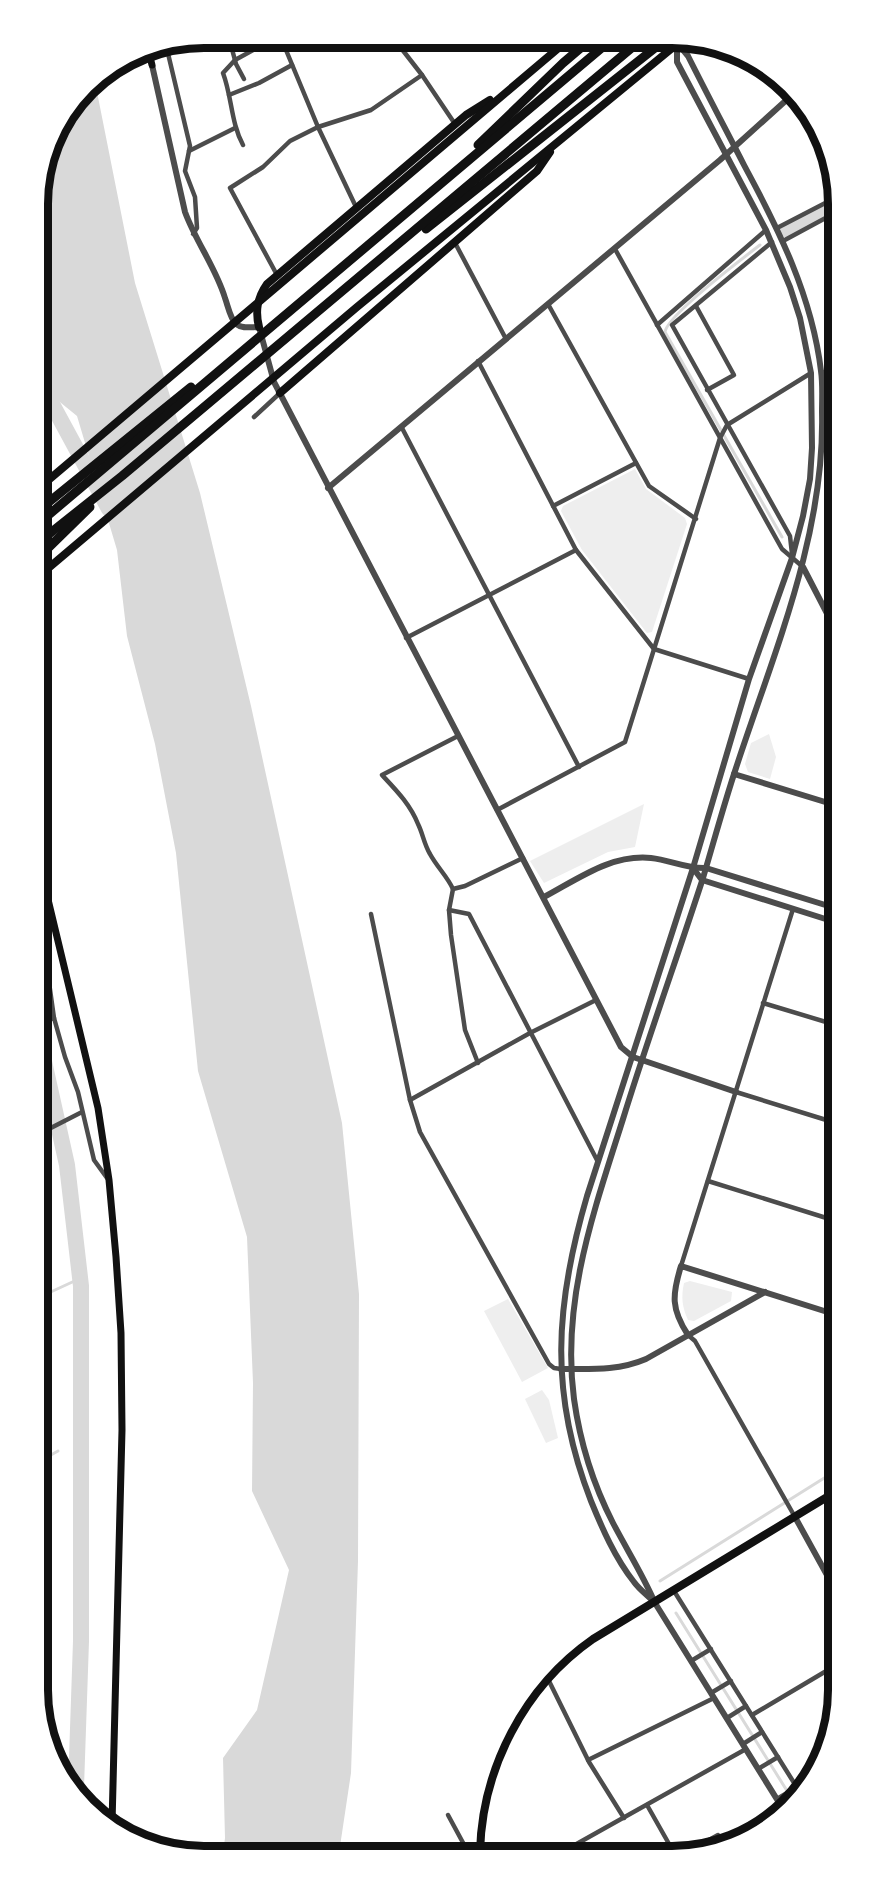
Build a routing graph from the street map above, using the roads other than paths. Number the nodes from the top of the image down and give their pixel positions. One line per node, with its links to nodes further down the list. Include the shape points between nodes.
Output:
1 (232, 48): 15 (street)
2 (257, 48): 15 (street)
3 (285, 48): 17 (street)
4 (401, 48): 18 (street)
5 (559, 48): 20 (main road)
6 (581, 48): 31 (highway)
7 (602, 48): 31 (highway)
8 (631, 48): 43 (highway)
9 (654, 48): 43 (highway)
10 (671, 48): 26 (main road)
11 (678, 48): 30 (street, via 677,62)
12 (682, 48): 28 (street)
13 (168, 53): 29 (street)
14 (150, 58): 16 (main road)
15 (235, 60): 19 (street); 21 (street, via 223,73)
16 (152, 65): 37 (street)
17 (292, 65): 21 (street); 24 (street)
18 (422, 75): 23 (street); 24 (street, via 371,110)
19 (244, 78)
20 (510, 89): 23 (main road); 63 (main road)
21 (229, 95): 25 (street)
22 (788, 100): 28 (street)
23 (455, 124): 33 (main road)
24 (318, 127): 33 (street); 42 (street, via 290,141 263,167 230,188)
25 (235, 128): 27 (street); 29 (street)
26 (556, 143): 38 (main road, via 537,171); 75 (main road)
27 (243, 145)
28 (735, 147): 30 (street); 35 (street)
29 (189, 151): 37 (street, via 185,171 195,197)
30 (726, 155): 36 (street); 41 (street)
31 (419, 202): 46 (highway)
32 (828, 202): 35 (street)
33 (357, 207): 42 (main road)
34 (828, 217): 39 (street)
35 (777, 228): 39 (street)
36 (766, 230): 40 (street); 47 (street)
37 (193, 234): 48 (street, via 220,282 232,318 237,325)
38 (454, 241): 49 (street); 55 (main road)
39 (783, 241): 52 (street, via 807,302)
40 (772, 242): 45 (street); 51 (street, via 800,318)
41 (615, 249): 44 (street); 47 (street)
42 (277, 275): 48 (main road, via 260,297 256,313)
43 (340, 293): 62 (highway)
44 (548, 304): 49 (street); 61 (street)
45 (696, 306): 54 (street, via 672,325); 54 (street, via 734,375)
46 (280, 320): 60 (highway, via 237,348); 68 (highway)
47 (657, 325): 59 (street)
48 (259, 327): 55 (street)
49 (506, 339): 50 (street)
50 (478, 362): 58 (street); 67 (street)
51 (811, 374): 57 (street); 73 (street, via 810,479)
52 (822, 374): 53 (street); 74 (street, via 820,478)
53 (828, 375)
54 (708, 390): 57 (street)
55 (280, 393): 56 (street); 64 (street)
56 (254, 417)
57 (727, 425): 59 (street); 73 (street, via 790,536)
58 (402, 428): 64 (street); 76 (street)
59 (720, 438): 69 (street); 73 (street, via 782,549)
60 (124, 440): 65 (highway); 66 (highway)
61 (636, 463): 67 (street); 69 (street, via 649,486)
62 (122, 476): 70 (highway); 71 (highway)
63 (48, 480)
64 (328, 488): 78 (street)
65 (48, 495)
66 (48, 503)
67 (553, 506): 72 (street)
68 (48, 515)
69 (696, 519): 79 (street)
70 (48, 535)
71 (48, 548)
72 (576, 550): 76 (street); 79 (street)
73 (792, 558): 74 (street); 80 (street)
74 (802, 567): 77 (street); 83 (street)
75 (48, 568)
76 (490, 596): 78 (street); 82 (street)
77 (828, 616)
78 (406, 638): 81 (street)
79 (654, 649): 80 (street); 82 (street, via 625,742)
80 (749, 679): 87 (street)
81 (458, 736): 85 (street); 90 (street, via 382,775 407,802 425,846)
82 (579, 767): 85 (street)
83 (734, 774): 84 (street); 88 (street)
84 (828, 803)
85 (497, 810): 86 (street)
86 (523, 858): 90 (street); 91 (street)
87 (693, 868): 88 (street); 89 (street); 91 (street, via 672,861 623,858); 105 (street)
88 (706, 868): 89 (street); 93 (street)
89 (702, 879): 94 (street); 106 (street)
90 (453, 889): 95 (street)
91 (544, 897): 99 (street)
92 (48, 899): 114 (main road, via 98,1108)
93 (828, 906)
94 (793, 909): 97 (street); 100 (street)
95 (449, 910): 104 (street, via 469,914); 107 (street, via 465,1030)
96 (371, 914): 109 (street)
97 (828, 920)
98 (48, 975): 101 (street)
99 (596, 1000): 104 (street); 105 (street, via 621,1047)
100 (763, 1003): 103 (street); 108 (street)
101 (54, 1018): 102 (street); 110 (street)
102 (48, 1020)
103 (828, 1023)
104 (530, 1033): 107 (street); 113 (street)
105 (633, 1057): 106 (street); 113 (street)
106 (641, 1060): 108 (street); 122 (street, via 582,1254 575,1286)
107 (478, 1063): 109 (street)
108 (736, 1092): 111 (street); 115 (street)
109 (410, 1100): 121 (street, via 420,1132 543,1353 554,1368)
110 (82, 1112): 112 (street); 114 (street, via 94,1160)
111 (828, 1121)
112 (48, 1130)
113 (598, 1162): 121 (street, via 568,1269)
114 (109, 1180): 148 (main road, via 121,1333 122,1419)
115 (708, 1181): 116 (street); 117 (street)
116 (828, 1218)
117 (681, 1266): 118 (street); 120 (street, via 674,1303)
118 (765, 1292): 119 (street); 120 (street)
119 (828, 1312)
120 (688, 1335): 122 (street, via 630,1365); 124 (street)
121 (561, 1369): 122 (street); 127 (street, via 574,1455 600,1524 634,1582)
122 (571, 1369): 127 (street, via 580,1435 596,1486)
123 (828, 1497): 124 (main road)
124 (795, 1517): 125 (street); 126 (main road)
125 (828, 1577)
126 (674, 1591): 127 (main road); 128 (street)
127 (655, 1603): 129 (street); 131 (main road, via 572,1654)
128 (711, 1649): 129 (street); 132 (street)
129 (691, 1661): 133 (street)
130 (828, 1670): 135 (street)
131 (548, 1679): 140 (street); 153 (main road, via 502,1752 488,1790)
132 (731, 1681): 133 (street); 134 (street)
133 (712, 1695): 136 (street); 140 (street)
134 (746, 1706): 135 (street); 136 (street)
135 (752, 1715): 137 (street)
136 (727, 1718): 138 (street)
137 (762, 1732): 138 (street); 139 (street)
138 (744, 1747): 141 (street); 146 (street)
139 (778, 1757): 141 (street); 142 (street)
140 (588, 1760): 149 (street)
141 (758, 1769): 144 (street)
142 (796, 1785)
143 (791, 1791): 144 (street)
144 (777, 1799): 145 (street)
145 (779, 1803)
146 (647, 1805): 149 (street); 155 (street)
147 (448, 1815): 152 (street)
148 (112, 1816)
149 (624, 1818): 154 (street)
150 (720, 1838): 151 (street, via 718,1835)
151 (704, 1843)
152 (465, 1846)
153 (480, 1846)
154 (573, 1846)
155 (671, 1846)

